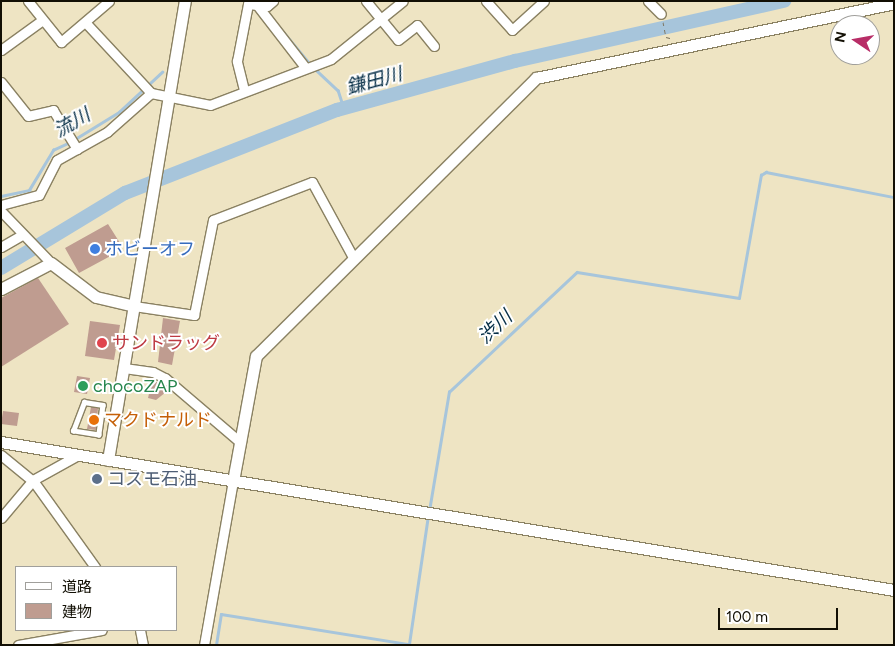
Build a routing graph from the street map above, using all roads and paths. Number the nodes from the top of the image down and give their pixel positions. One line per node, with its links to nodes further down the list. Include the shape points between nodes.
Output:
1 (28, 1): 14 (street)
2 (109, 1): 15 (street)
3 (185, 1): 23 (street)
4 (273, 1): 11 (street)
5 (366, 1): 13 (street)
6 (403, 1): 13 (street)
7 (486, 1): 8 (street, via 512,30)
8 (544, 1)
9 (648, 1): 12 (street)
10 (894, 3): 29 (street, via 536,78)
11 (257, 6): 19 (street); 21 (street, via 248,4 237,61)
12 (661, 14): 16 (path)
13 (380, 20): 17 (street, via 398,40 417,25); 19 (street, via 331,59)
14 (41, 21): 15 (street, via 60,42); 18 (street)
15 (85, 22): 22 (street)
16 (666, 37)
17 (434, 46)
18 (1, 50)
19 (305, 67): 21 (street)
20 (1, 82): 24 (street, via 28,116 53,110)
21 (244, 90): 23 (street, via 210,105)
22 (150, 93): 23 (street); 24 (street, via 107,132)
23 (170, 97): 32 (street)
24 (77, 148): 25 (street, via 57,160 39,194)
25 (1, 205)
26 (1, 211): 27 (street, via 14,220)
27 (24, 237): 28 (street); 30 (street)
28 (1, 247)
29 (354, 259): 32 (street, via 312,182 213,220 194,315); 36 (street, via 256,356)
30 (50, 263): 31 (street); 32 (street, via 96,297)
31 (1, 289)
32 (134, 306): 33 (street)
33 (124, 368): 36 (street, via 154,372 165,378); 39 (street)
34 (73, 431): 34 (lane, via 84,402 104,405 99,435)
35 (1, 442): 38 (street)
36 (240, 442): 41 (street)
37 (1, 455): 40 (street)
38 (78, 455): 39 (street); 40 (street)
39 (108, 460): 41 (street)
40 (33, 480): 42 (street); 43 (street)
41 (232, 480): 44 (street); 49 (street)
42 (1, 518)
43 (94, 566)
44 (894, 590)
45 (96, 631): 47 (street)
46 (140, 631): 48 (street)
47 (18, 645)
48 (143, 645)
49 (204, 645)

